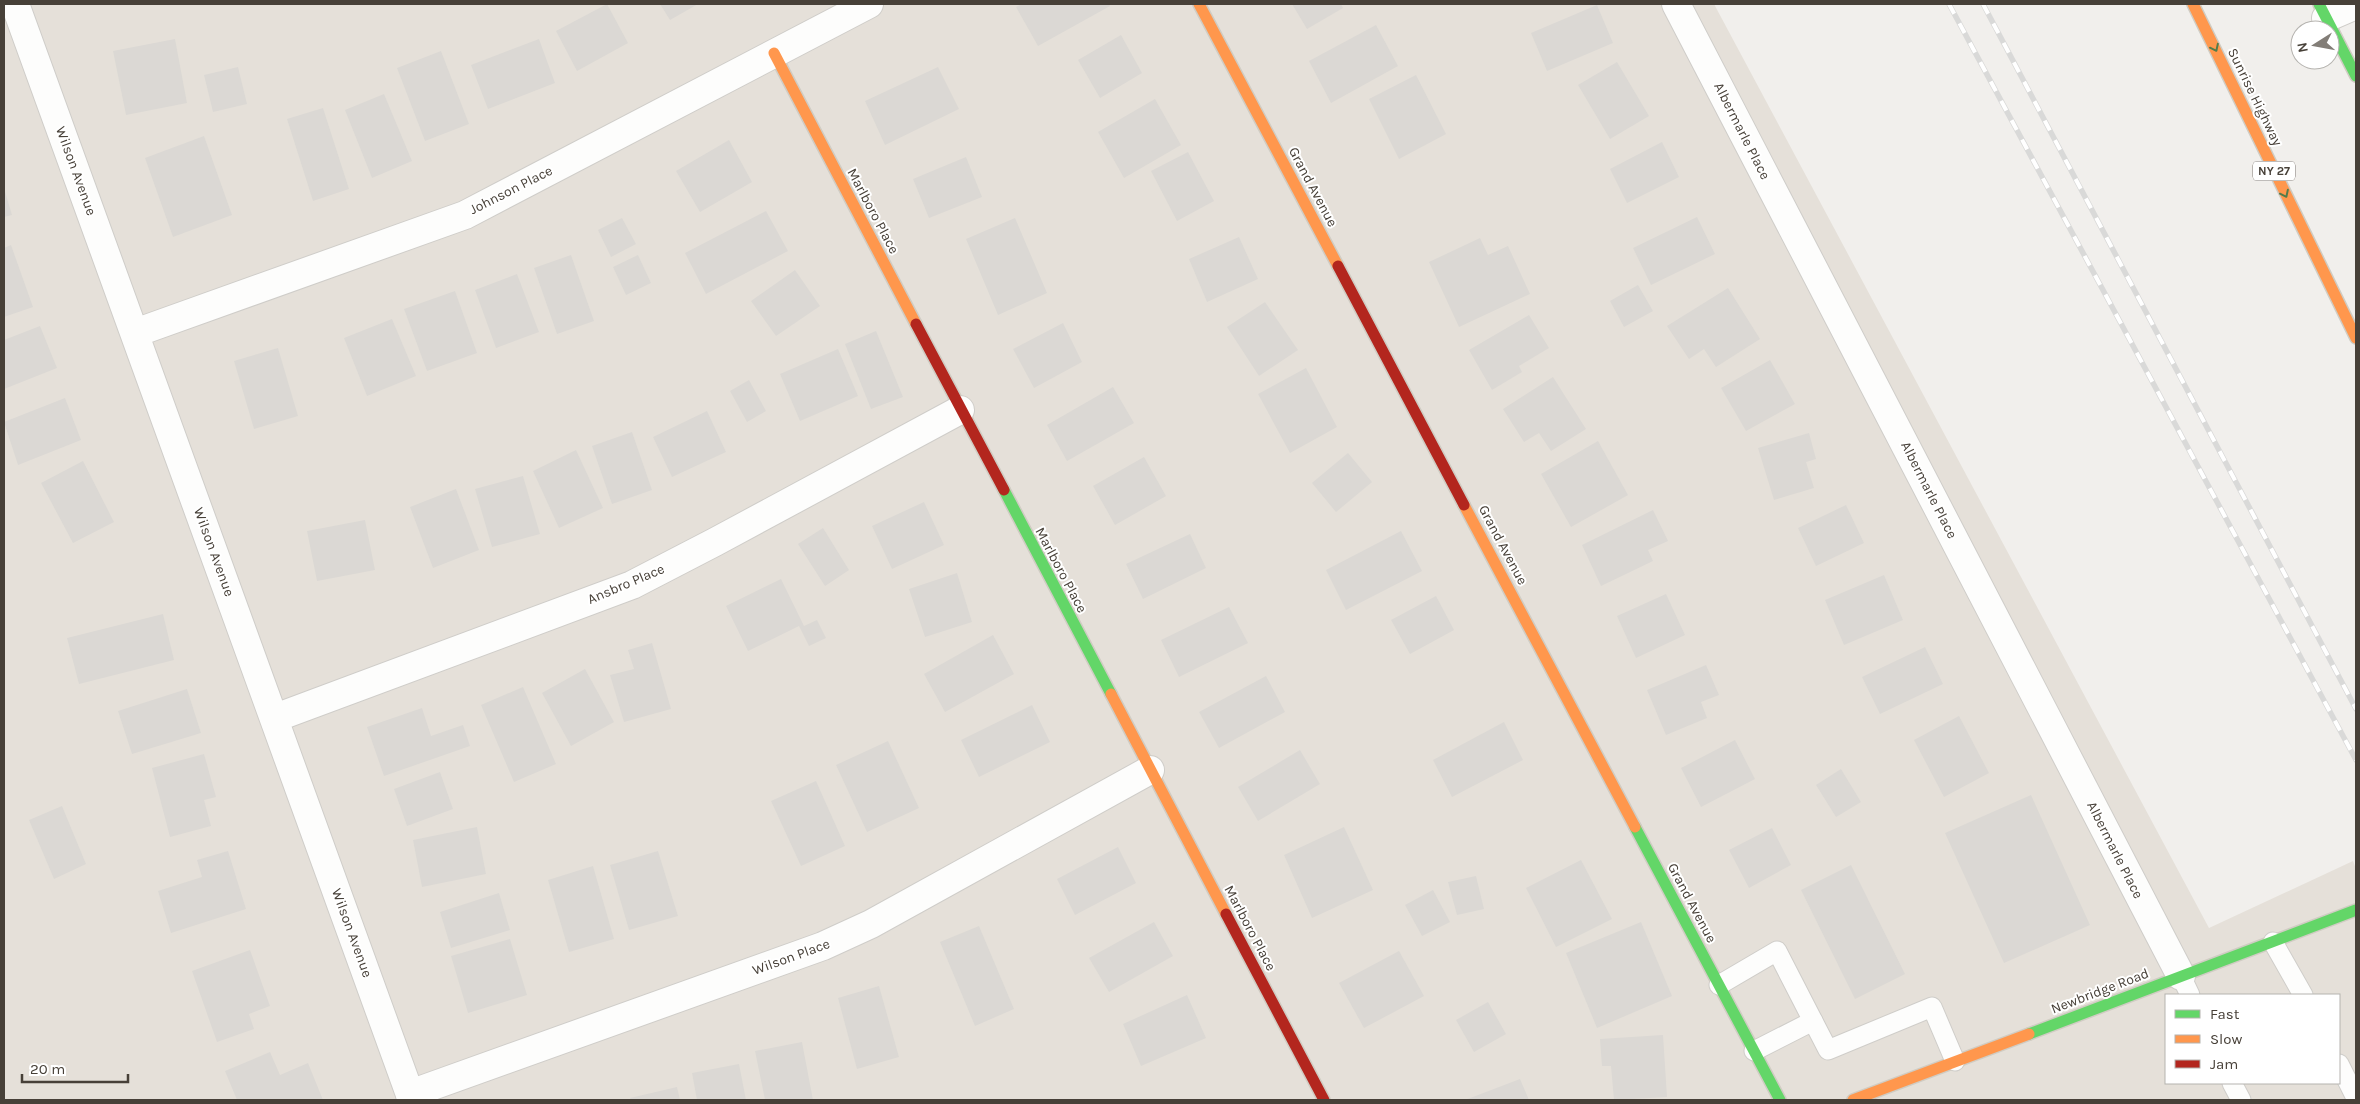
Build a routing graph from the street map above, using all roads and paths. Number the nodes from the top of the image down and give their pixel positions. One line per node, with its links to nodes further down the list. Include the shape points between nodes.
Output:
1 (15, 4): 10 (street, Wilson Avenue)
2 (868, 4): 8 (street, Johnson Place)
3 (1199, 4): 17 (main road, Grand Avenue)
4 (1676, 4): 18 (street, Albermarle Place)
5 (2193, 4): 11 (main road, Sunrise Highway / NY 27, one-way to 11)
6 (2356, 5): 7 (street)
7 (2322, 11): 9 (main road)
8 (774, 53): 10 (street, Johnson Place, via 465,214); 12 (main road, Marlboro Place)
9 (2356, 76)
10 (135, 333): 13 (street, Wilson Avenue)
11 (2356, 338)
12 (960, 410): 13 (street, Ansbro Place, via 632,585); 14 (main road, Marlboro Place)
13 (275, 718): 25 (street, Wilson Avenue)
14 (1150, 770): 25 (street, Wilson Place, via 871,924 823,946); 27 (main road, Marlboro Place)
15 (2356, 910): 16 (main road, Newbridge Road)
16 (2273, 942): 18 (main road, Newbridge Road); 19 (lane)
17 (1719, 985): 20 (lane, via 1777,951); 21 (main road, Grand Avenue)
18 (2186, 986): 22 (main road, Newbridge Road)
19 (2302, 994)
20 (1813, 1021): 21 (lane); 22 (lane, via 1828,1050 1932,1007)
21 (1754, 1051): 28 (main road, Grand Avenue)
22 (1956, 1062): 29 (main road, Newbridge Road)
23 (2340, 1066): 26 (lane)
24 (2233, 1084): 30 (lane)
25 (411, 1097)
26 (2356, 1098)
27 (1324, 1100)
28 (1780, 1100)
29 (1853, 1100)
30 (2241, 1100)

